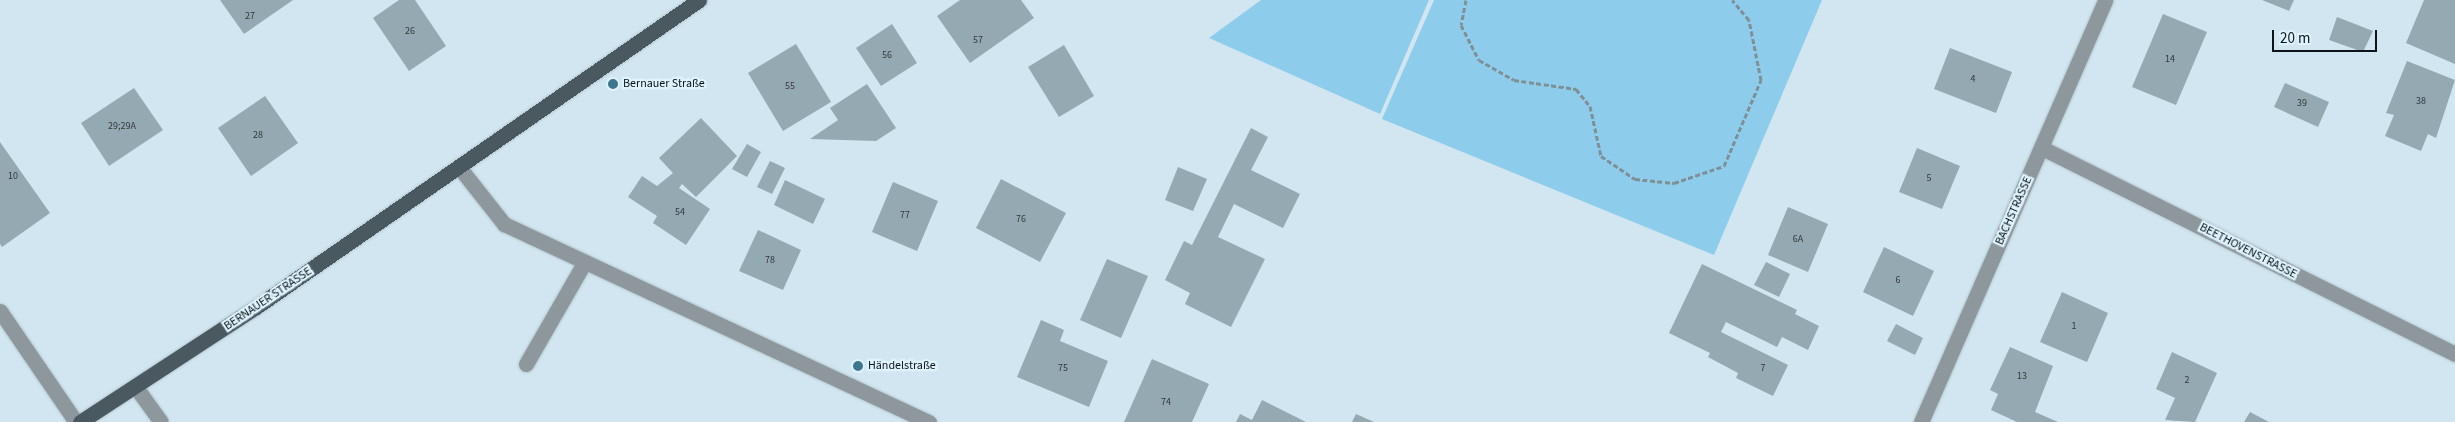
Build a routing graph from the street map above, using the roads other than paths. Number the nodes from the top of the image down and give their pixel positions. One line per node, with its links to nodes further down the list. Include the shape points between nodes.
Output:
1 (699, 0): 4 (main road, BERNAUER STRASSE)
2 (2105, 0): 3 (street, BACHSTRASSE)
3 (2042, 148): 7 (street, BEETHOVENSTRASSE); 14 (street, BACHSTRASSE)
4 (458, 167): 5 (street, via 504,224); 9 (main road, BERNAUER STRASSE)
5 (584, 263): 8 (street); 13 (street)
6 (0, 311): 10 (street)
7 (2455, 354)
8 (526, 364)
9 (135, 386): 11 (main road, BERNAUER STRASSE); 12 (street)
10 (76, 422)
11 (80, 422)
12 (161, 422)
13 (929, 422)
14 (1921, 422)

